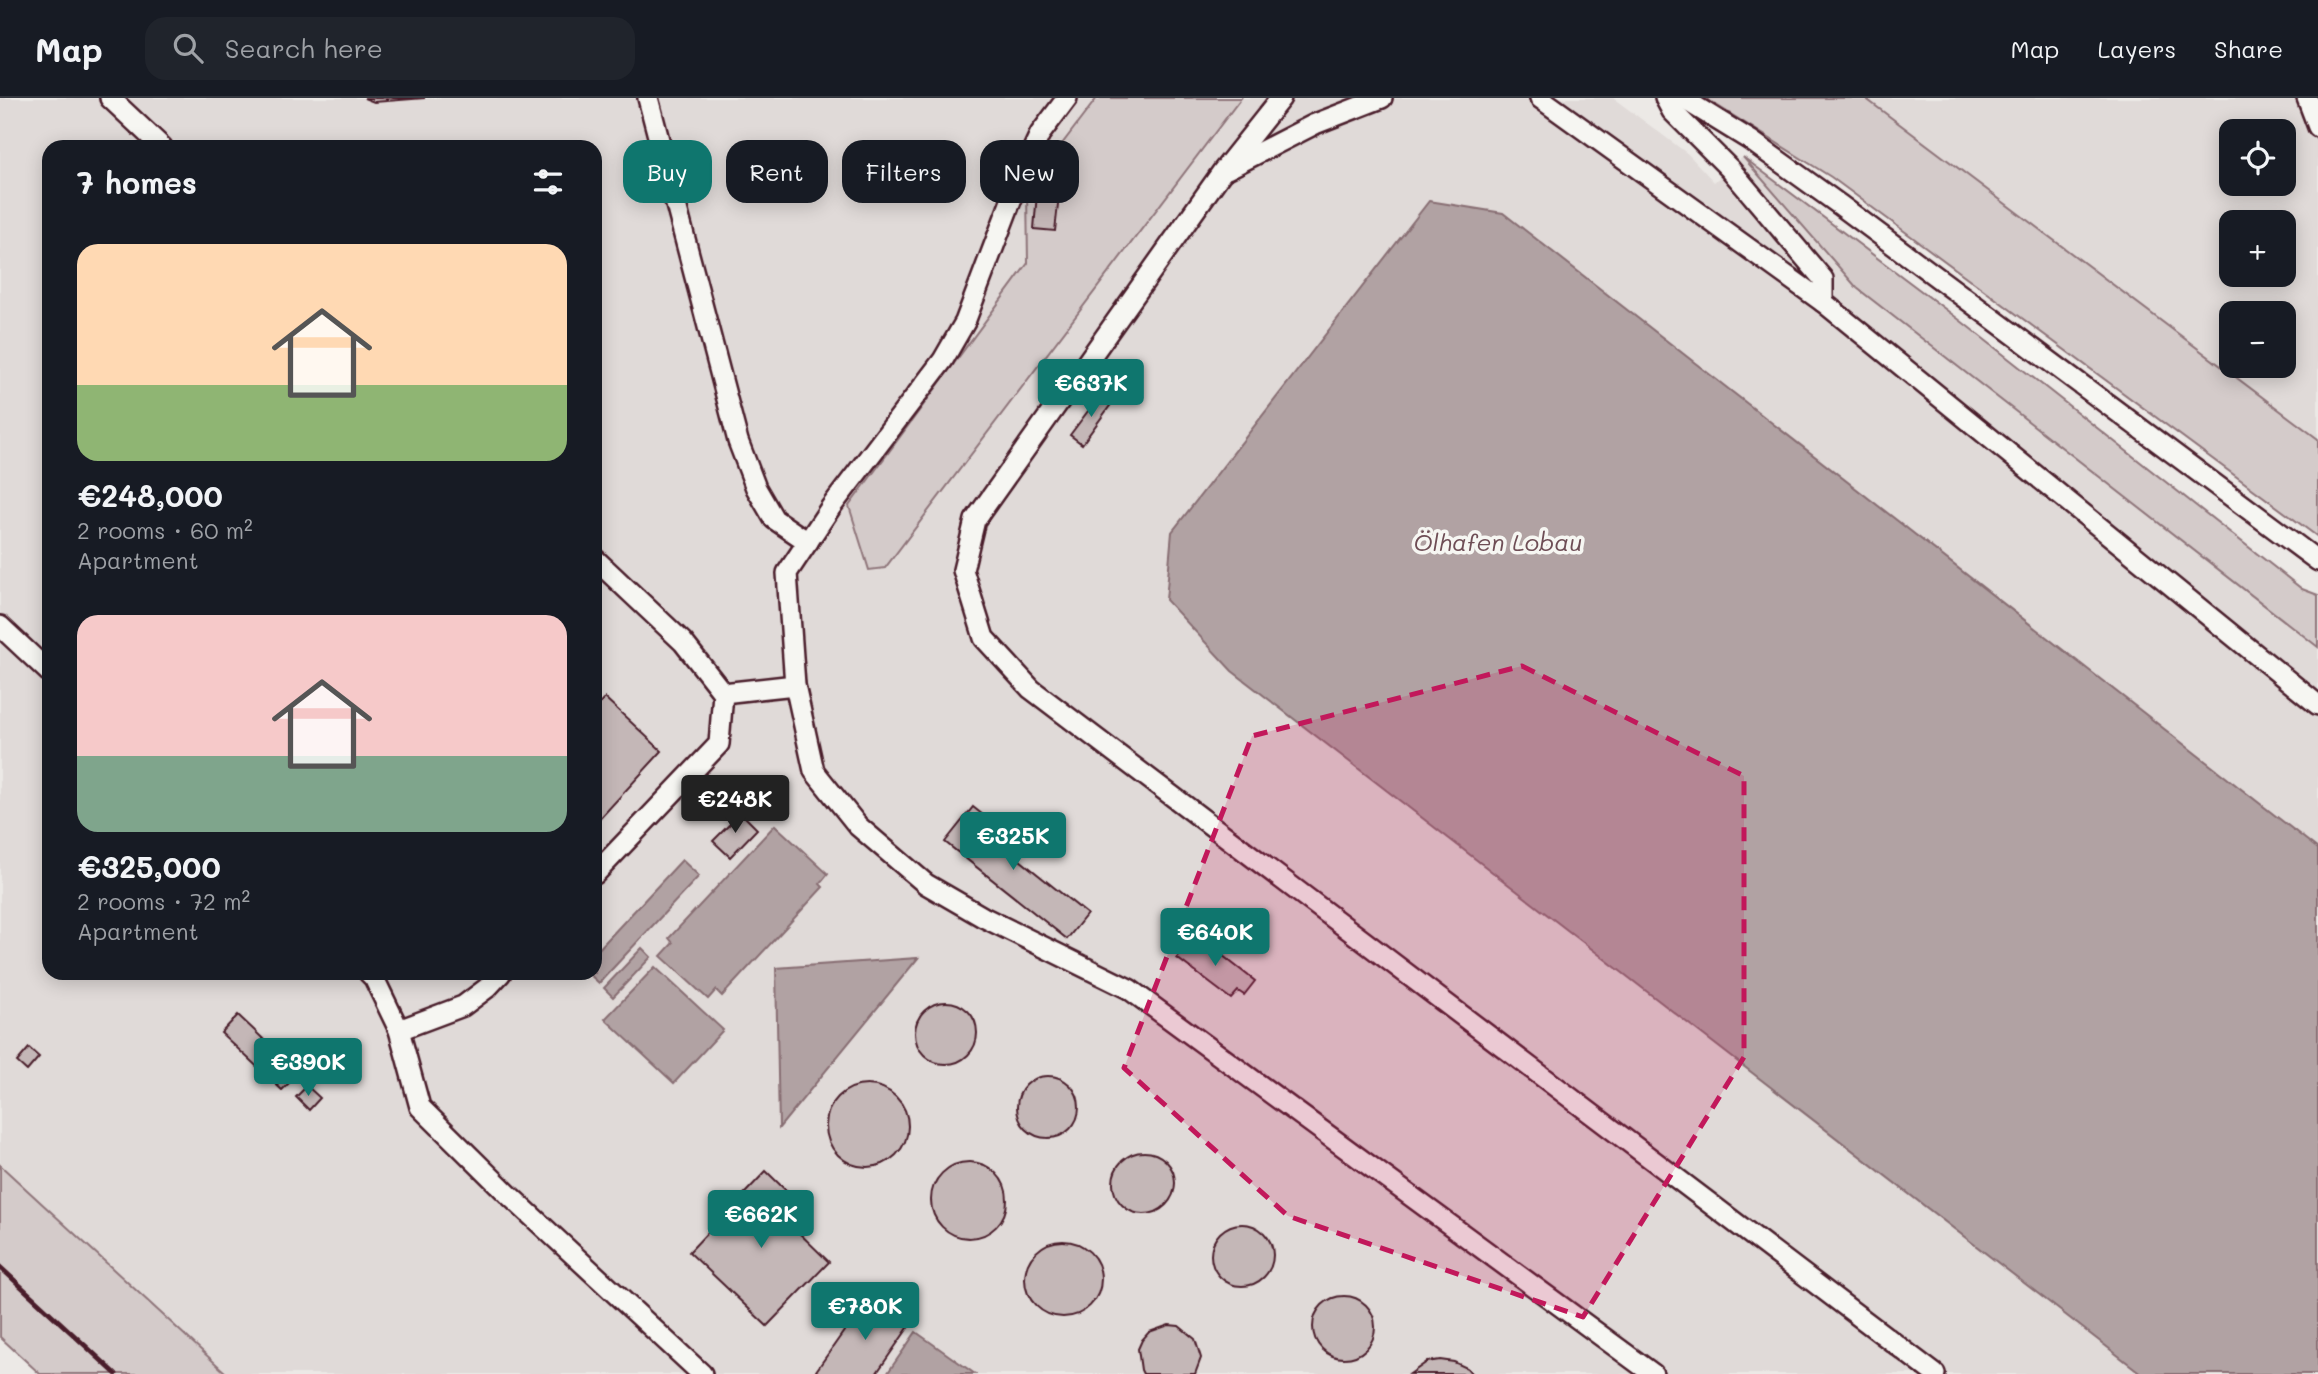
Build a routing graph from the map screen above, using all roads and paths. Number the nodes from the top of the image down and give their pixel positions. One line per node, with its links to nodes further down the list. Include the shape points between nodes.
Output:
1 (110, 98): 11 (lane)
2 (648, 98): 14 (lane, via 738,441 774,519)
3 (1067, 98): 14 (lane, via 1040,134 1020,177 965,322 943,359)
4 (1281, 98): 12 (lane)
5 (1382, 98): 12 (lane, via 1315,124)
6 (1540, 98): 13 (lane)
7 (1665, 98): 13 (lane, via 1823,279)
8 (1682, 98): 15 (lane, via 1840,205)
9 (2307, 98): 10 (lane)
10 (2318, 127)
11 (155, 140)
12 (1222, 172): 28 (lane, via 975,520 963,570 984,638 1031,689)
13 (1823, 302): 21 (lane)
14 (808, 542): 19 (lane, via 787,573)
15 (2318, 561)
16 (602, 566): 20 (lane, via 683,642)
17 (0, 626): 18 (lane)
18 (42, 665)
19 (794, 685): 20 (lane); 27 (lane, via 814,771 858,825 926,884 1129,989)
20 (723, 693): 22 (lane, via 719,744)
21 (2318, 705)
22 (602, 867)
23 (375, 980): 25 (lane)
24 (494, 980): 25 (lane, via 463,1006)
25 (399, 1030): 26 (lane, via 420,1107)
26 (702, 1374)
27 (1653, 1374)
28 (1935, 1374)

